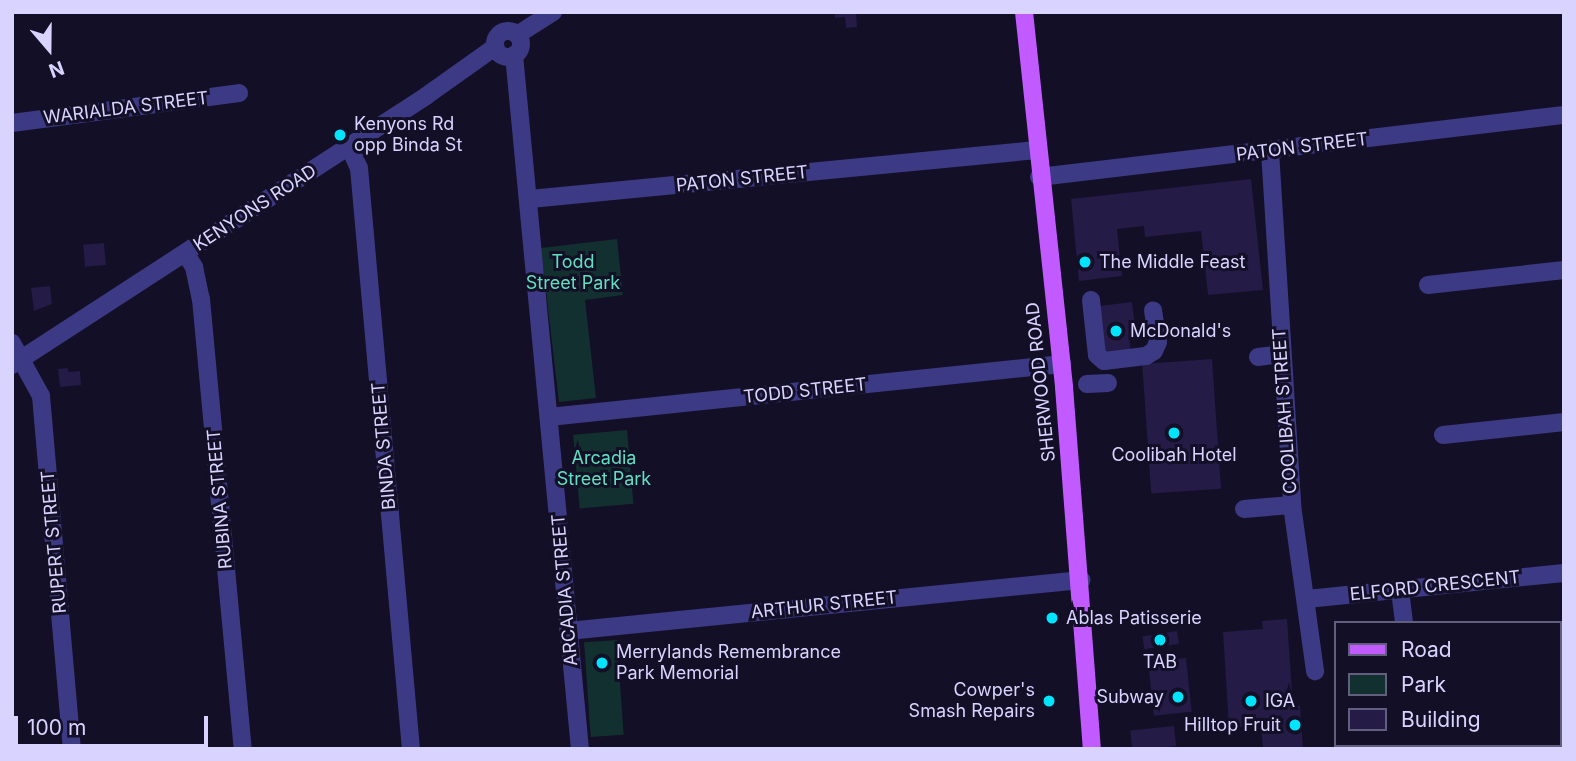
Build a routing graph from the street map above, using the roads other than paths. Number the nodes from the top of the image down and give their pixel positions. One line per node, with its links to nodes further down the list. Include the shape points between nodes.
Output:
1 (553, 12): 3 (street)
2 (1024, 12): 10 (main road, SHERWOOD ROAD)
3 (517, 35): 4 (street, via 502,33); 5 (street, via 521,46)
4 (495, 47): 5 (street, via 503,56); 9 (street, KENYONS ROAD)
5 (514, 55): 13 (street, ARCADIA STREET)
6 (239, 93): 8 (street, WARIALDA STREET)
7 (1564, 115): 11 (street, PATON STREET)
8 (12, 122)
9 (349, 146): 14 (street, KENYONS ROAD); 40 (street, BINDA STREET, via 359,168)
10 (1037, 150): 12 (main road, SHERWOOD ROAD); 13 (street, PATON STREET)
11 (1270, 151): 12 (street, PATON STREET); 20 (street, COOLIBAH STREET)
12 (1039, 177): 23 (main road, SHERWOOD ROAD)
13 (530, 200): 26 (street, ARCADIA STREET)
14 (185, 253): 22 (street, KENYONS ROAD); 39 (street, RUBINA STREET, via 194,267 201,299)
15 (1564, 270): 16 (street)
16 (1428, 285)
17 (1091, 300): 18 (street, via 1097,355 1104,361 1154,351 1158,342)
18 (1153, 310)
19 (12, 343): 22 (street, RUPERT STREET)
20 (1281, 354): 21 (street); 29 (street, COOLIBAH STREET)
21 (1258, 357)
22 (17, 362): 38 (street, RUPERT STREET, via 41,396)
23 (1062, 364): 26 (street, TODD STREET); 32 (main road, SHERWOOD ROAD)
24 (1108, 383): 25 (street)
25 (1087, 384)
26 (549, 417): 36 (street, ARCADIA STREET)
27 (1564, 422): 28 (street)
28 (1443, 435)
29 (1292, 505): 30 (street); 34 (street, COOLIBAH STREET)
30 (1244, 509)
31 (1564, 573): 33 (street, ELFORD CRESCENT)
32 (1081, 580): 36 (street, ARTHUR STREET); 42 (main road, SHERWOOD ROAD)
33 (1401, 590): 34 (street, ELFORD CRESCENT); 35 (street)
34 (1307, 599): 37 (street, COOLIBAH STREET)
35 (1404, 621)
36 (568, 631): 41 (street, ARCADIA STREET)
37 (1315, 671)
38 (72, 749)
39 (243, 749)
40 (411, 749)
41 (580, 749)
42 (1092, 749)

